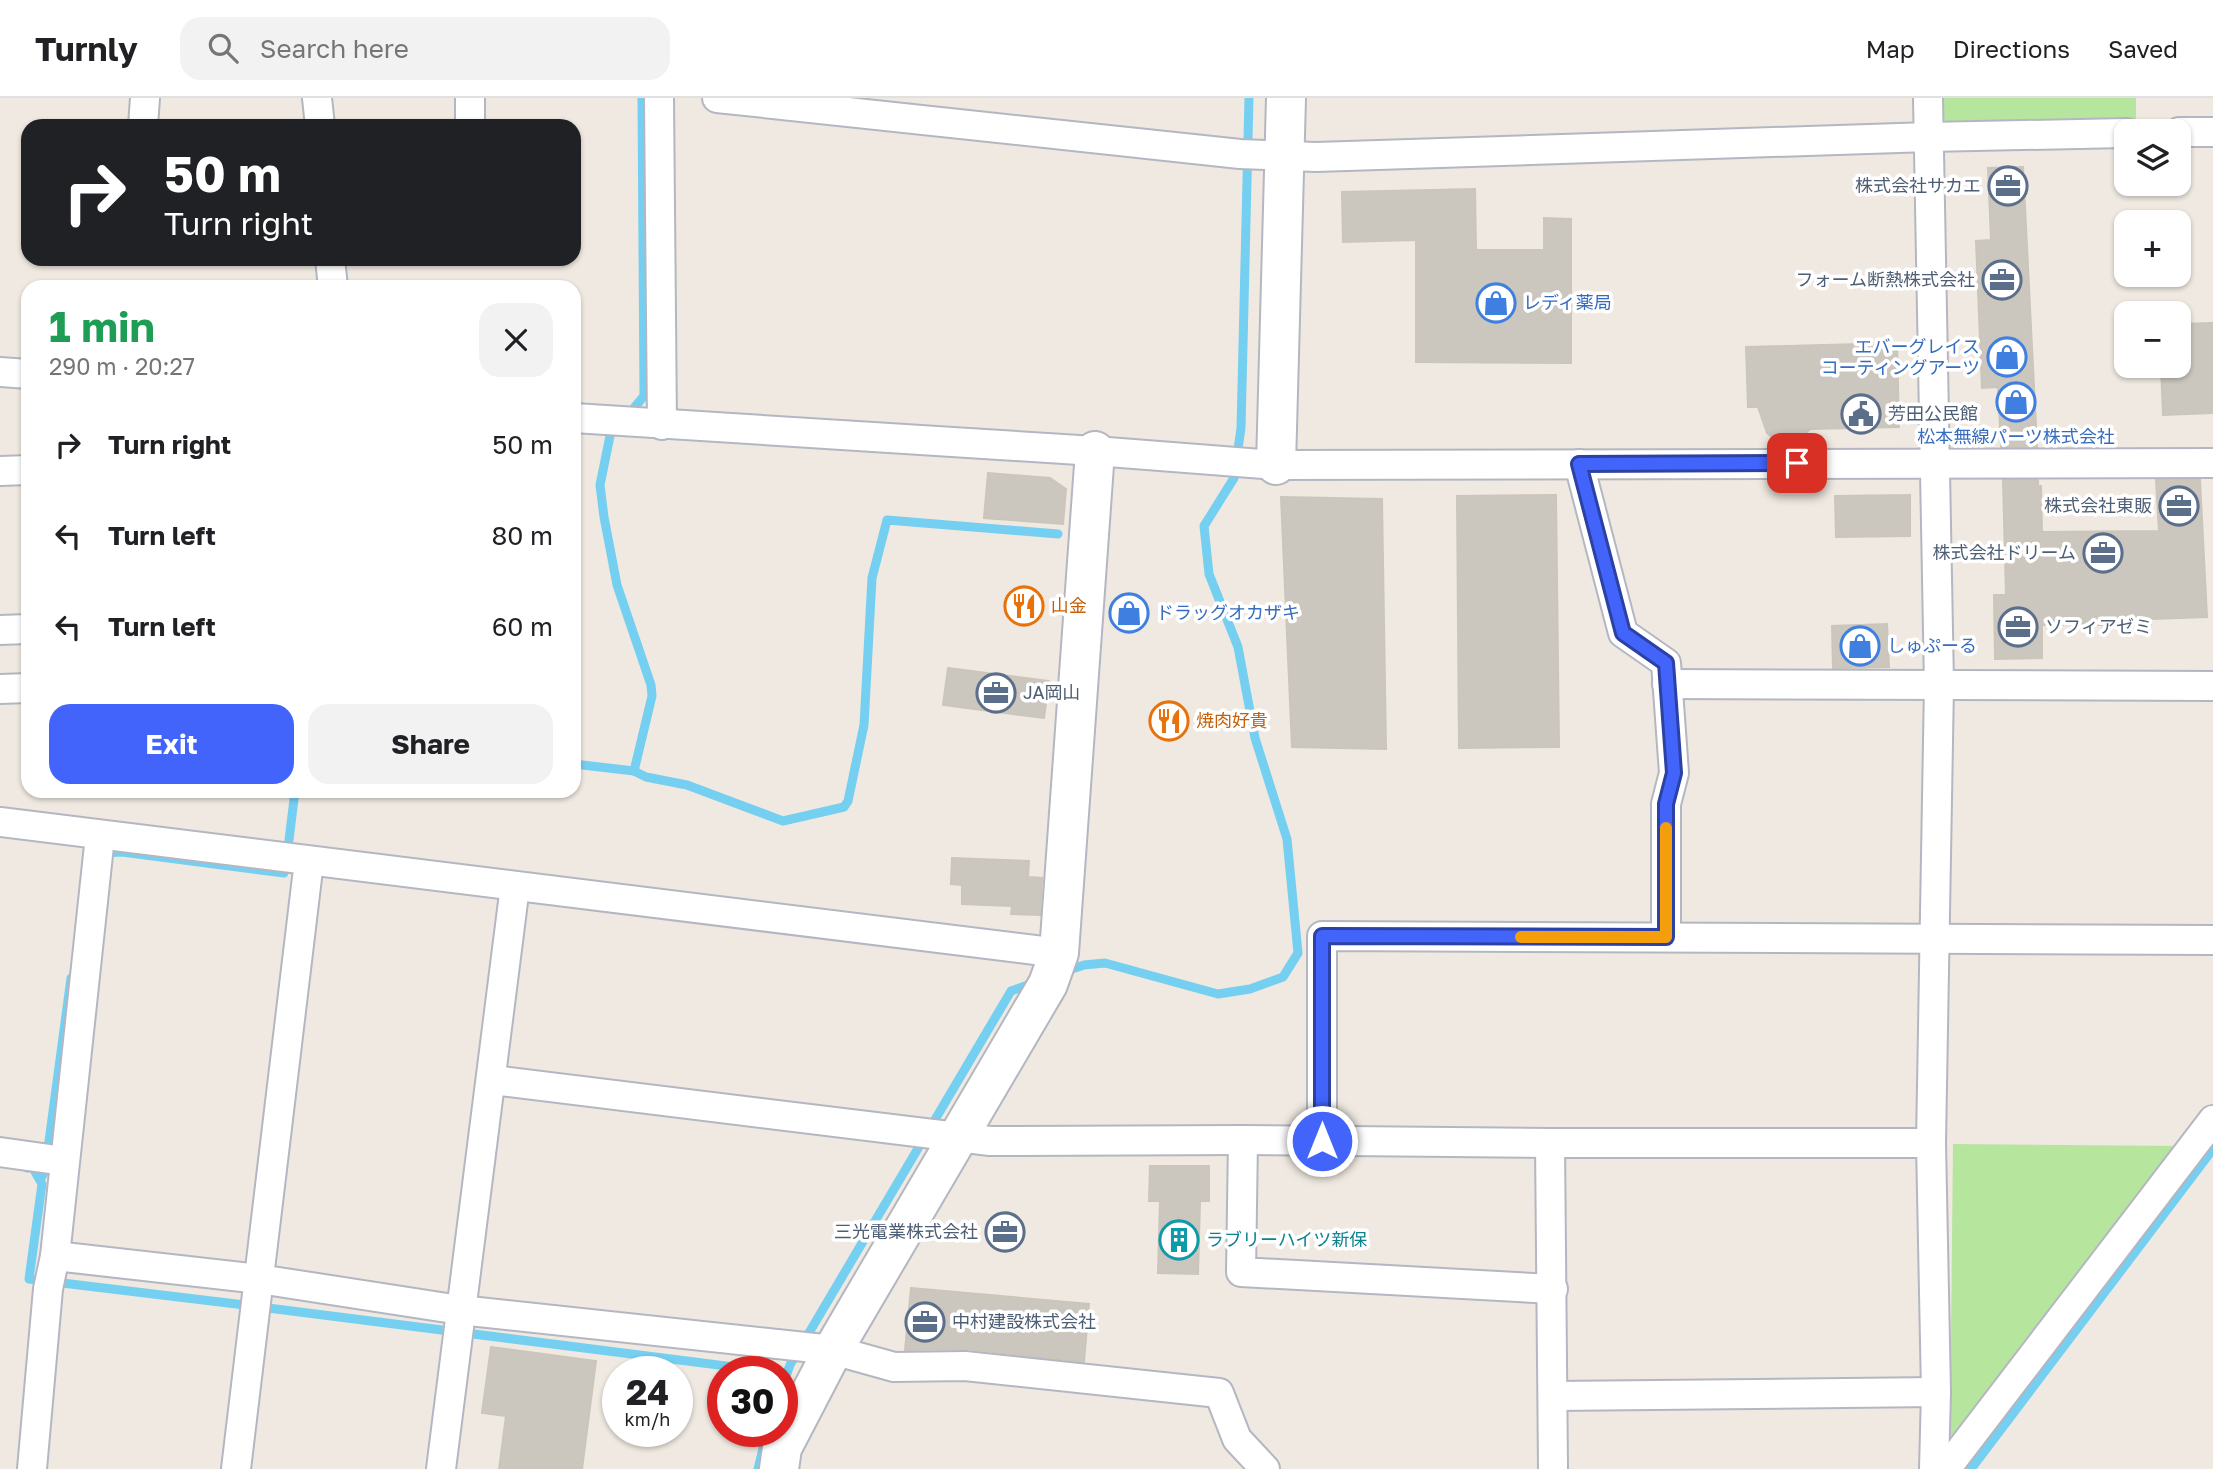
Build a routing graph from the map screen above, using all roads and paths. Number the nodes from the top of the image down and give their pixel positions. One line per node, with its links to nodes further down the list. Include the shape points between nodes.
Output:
1 (145, 98): 8 (street)
2 (317, 98): 9 (street)
3 (470, 98): 10 (street)
4 (659, 98): 19 (street)
5 (717, 98): 15 (street)
6 (1286, 98): 15 (street)
7 (1928, 98): 14 (street)
8 (144, 119)
9 (319, 119)
10 (470, 119)
11 (2191, 132): 12 (street)
12 (2213, 132)
13 (2114, 133): 14 (street)
14 (1929, 137): 15 (street, via 1316,157); 21 (street)
15 (1260, 155): 22 (street)
16 (0, 372): 17 (street)
17 (21, 374)
18 (581, 419): 19 (street)
19 (662, 425): 20 (street)
20 (1095, 451): 22 (street); 41 (street)
21 (1934, 462): 23 (street); 24 (street); 30 (street)
22 (1249, 463): 24 (street)
23 (2213, 463)
24 (1579, 464): 29 (street, via 1623,633 1666,663)
25 (0, 471): 26 (street)
26 (21, 471)
27 (21, 629): 28 (street)
28 (0, 630)
29 (1667, 684): 30 (street); 38 (street, via 1674,773 1666,804)
30 (1939, 684): 31 (street); 39 (street)
31 (2213, 686)
32 (21, 688): 33 (street)
33 (0, 689)
34 (0, 822): 35 (street)
35 (99, 848): 36 (street); 50 (street)
36 (309, 861): 37 (street); 53 (street)
37 (515, 886): 41 (street); 42 (street)
38 (1666, 937): 39 (street); 46 (street, via 1322,936)
39 (1935, 938): 40 (street); 48 (street)
40 (2213, 940)
41 (1054, 968): 44 (street)
42 (492, 1080): 44 (street); 54 (street)
43 (2213, 1120): 65 (street)
44 (937, 1136): 45 (street, via 990,1141); 55 (street)
45 (1244, 1140): 46 (street); 52 (street, via 1241,1272)
46 (1322, 1141): 47 (street)
47 (1550, 1143): 48 (street); 52 (street)
48 (1931, 1143): 56 (street)
49 (0, 1152): 50 (street)
50 (53, 1159): 51 (street)
51 (52, 1273): 53 (street); 58 (street)
52 (1553, 1289): 57 (street)
53 (257, 1297): 54 (street); 59 (street)
54 (459, 1325): 55 (street); 60 (street)
55 (812, 1347): 61 (street); 62 (street, via 894,1367 965,1366 1219,1393 1237,1439)
56 (1936, 1392): 57 (street); 64 (street)
57 (1554, 1396): 63 (street)
58 (32, 1469)
59 (236, 1469)
60 (441, 1469)
61 (779, 1469)
62 (1265, 1469)
63 (1553, 1469)
64 (1934, 1469)
65 (1946, 1469)

